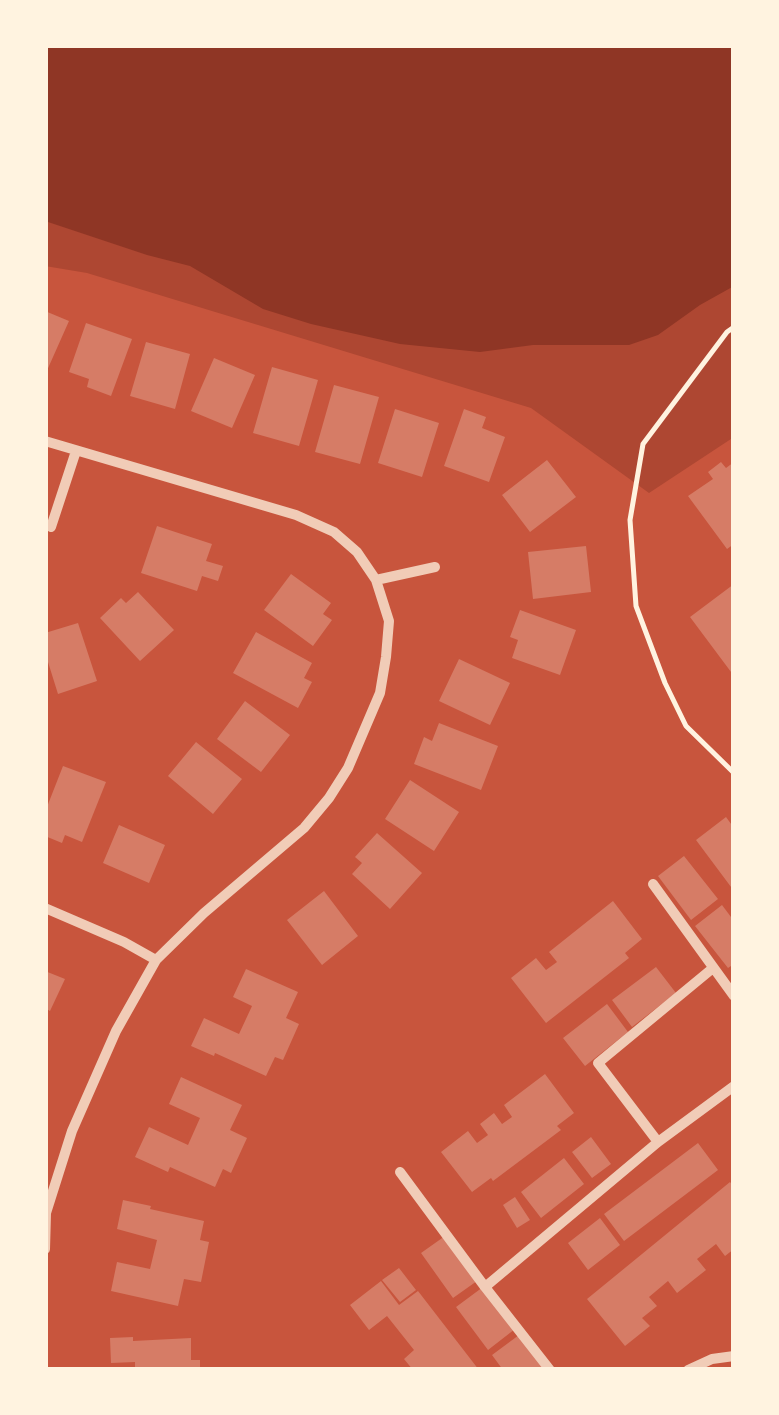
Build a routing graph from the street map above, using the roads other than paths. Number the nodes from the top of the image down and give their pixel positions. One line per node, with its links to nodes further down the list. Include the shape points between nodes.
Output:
1 (45, 442): 2 (street)
2 (76, 451): 3 (street); 5 (street, via 334,532)
3 (51, 527)
4 (434, 566): 5 (street)
5 (376, 580): 8 (street, via 388,621 386,657 380,693 348,768 304,828)
6 (653, 884): 9 (street)
7 (45, 908): 8 (street)
8 (156, 960): 14 (street, via 80,1112 46,1213)
9 (713, 968): 10 (street); 12 (street, via 598,1062)
10 (734, 996)
11 (734, 1086): 12 (street)
12 (658, 1142): 15 (street)
13 (400, 1172): 15 (street)
14 (45, 1248)
15 (484, 1286): 17 (street)
16 (734, 1356): 18 (street)
17 (550, 1370)
18 (688, 1370)

